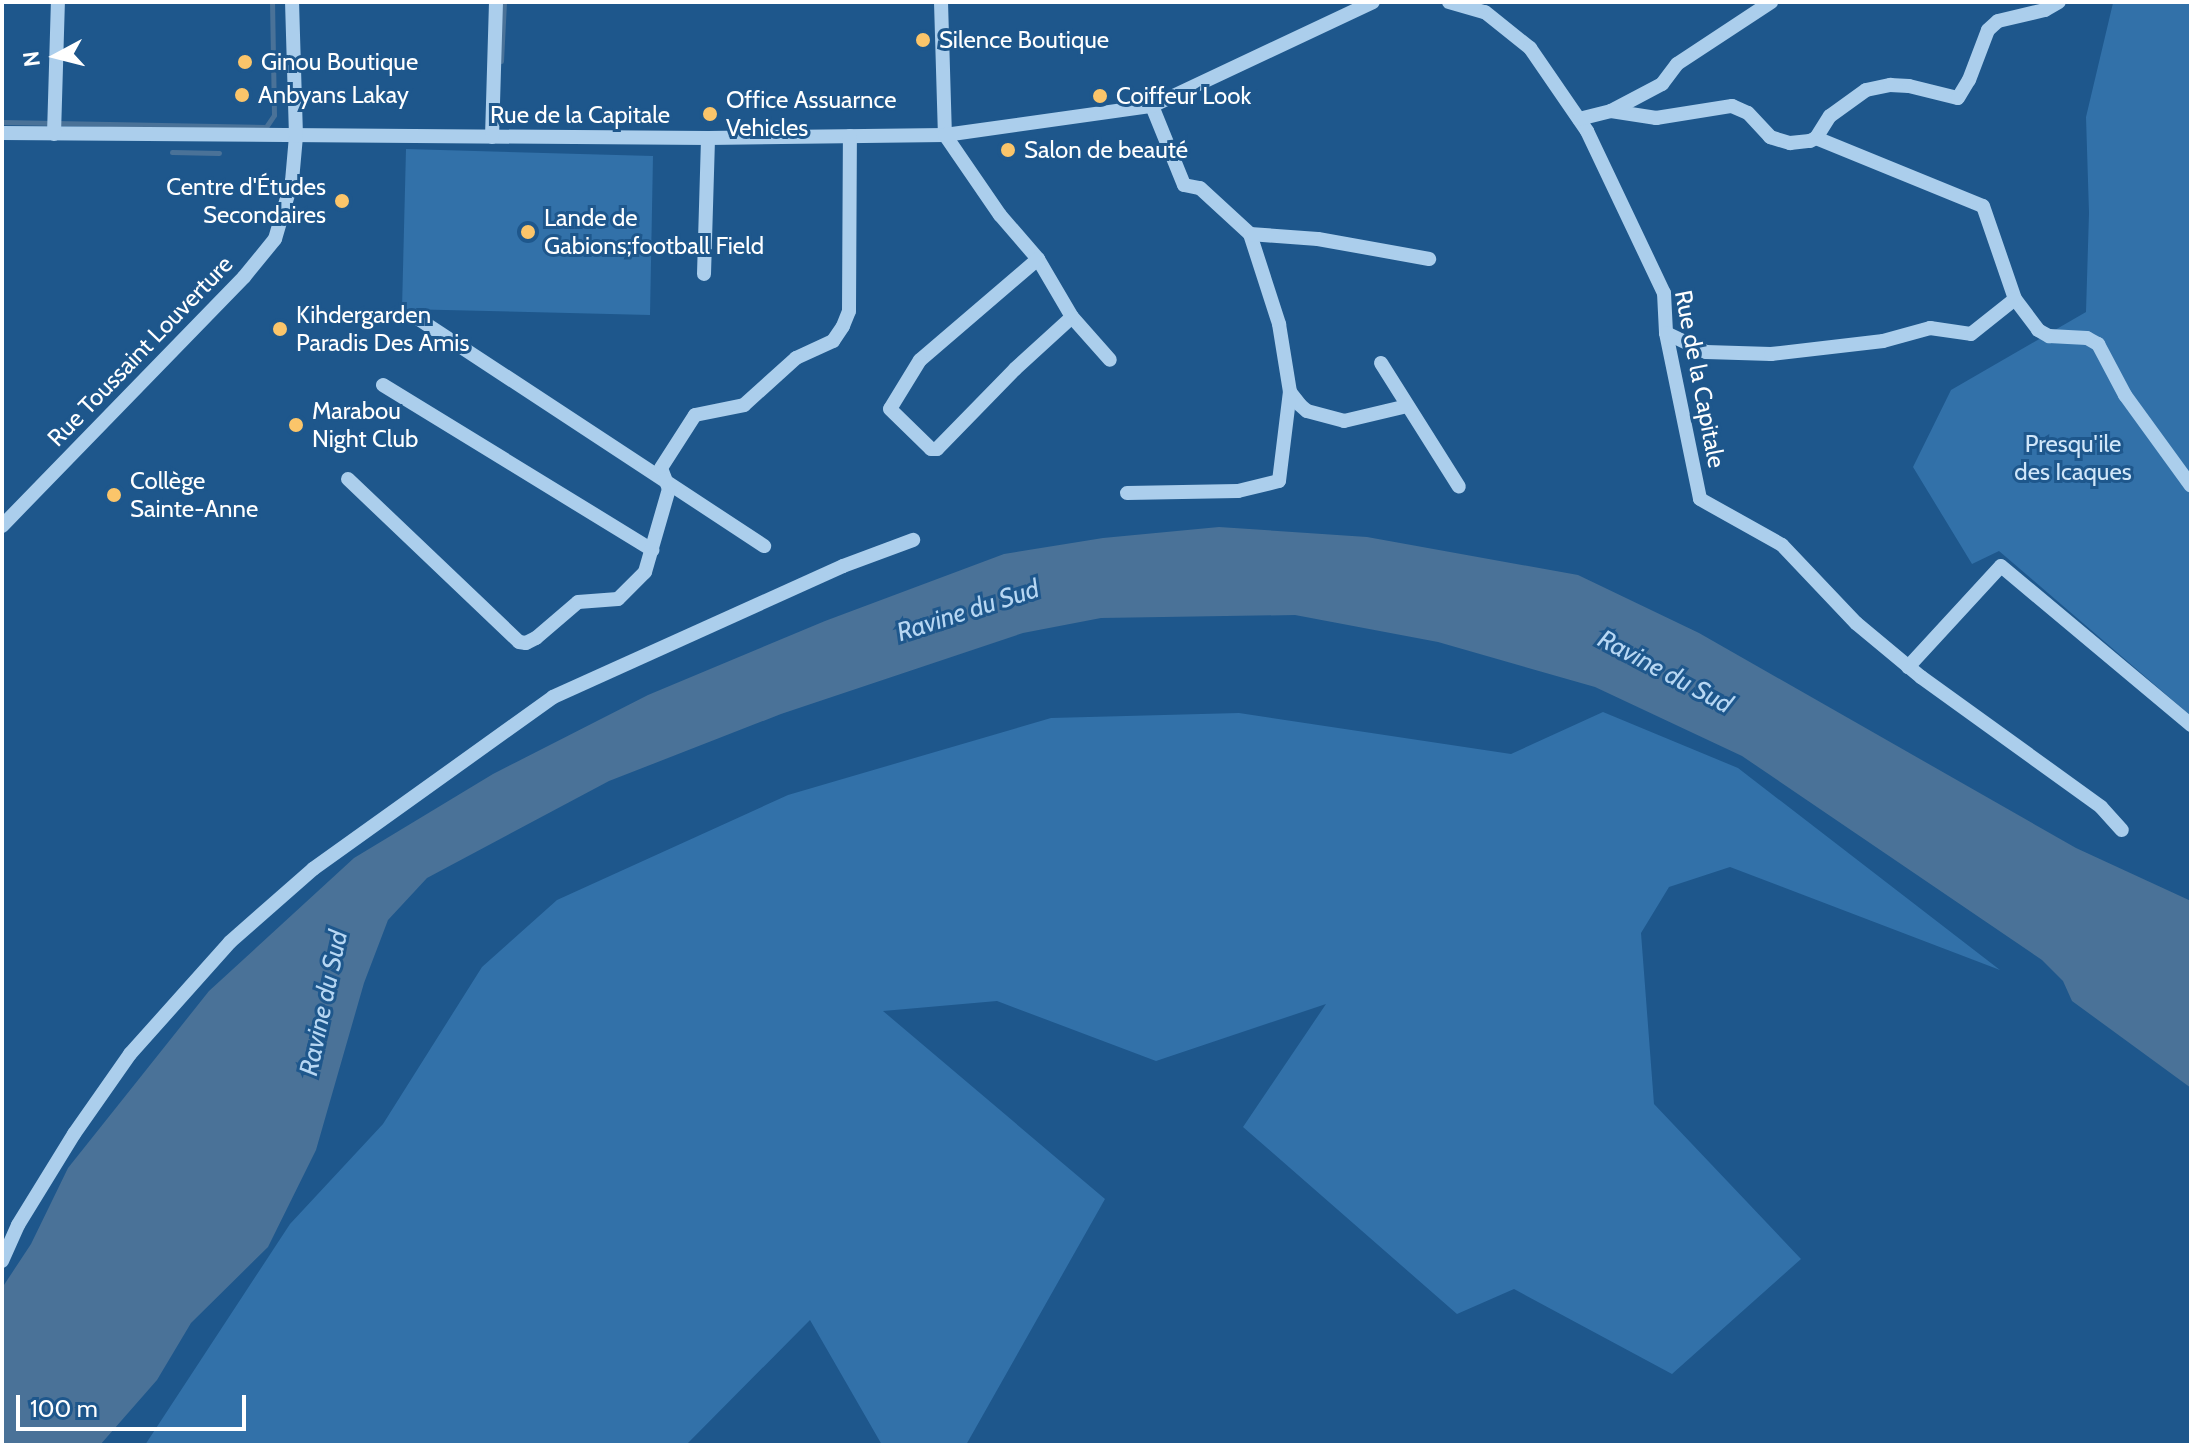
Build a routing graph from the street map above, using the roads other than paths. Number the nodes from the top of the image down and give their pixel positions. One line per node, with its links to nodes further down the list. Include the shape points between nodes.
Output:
1 (58, 2): 14 (street)
2 (292, 2): 16 (street, Rue Toussaint Louverture)
3 (496, 2): 18 (street)
4 (941, 2): 15 (street)
5 (1373, 2): 10 (street, Rue de la Capitale)
6 (1449, 2): 9 (street, Rue de la Capitale)
7 (1771, 2): 11 (street, via 1677,64 1662,84)
8 (2059, 2): 20 (street, via 1998,21 1988,30 1958,98 1909,86 1866,90 1830,116)
9 (1485, 7): 12 (street, Rue de la Capitale, via 1530,48)
10 (1152, 106): 15 (street, Rue de la Capitale); 21 (street, via 1184,185 1200,188)
11 (1611, 111): 12 (street); 20 (street, via 1656,118 1732,106 1748,113 1779,142)
12 (1579, 119): 28 (street, Rue de la Capitale, via 1664,293)
13 (2, 133): 14 (street, Rue de la Capitale)
14 (54, 134): 16 (street, Rue de la Capitale)
15 (945, 135): 17 (street, Rue de la Capitale); 22 (street)
16 (296, 136): 18 (street, Rue de la Capitale); 39 (street, Rue Toussaint Louverture, via 292,181 275,239)
17 (850, 136): 19 (street, Rue de la Capitale); 35 (street, via 849,311 843,326 833,341 796,358 744,405 695,415 661,468)
18 (492, 137): 19 (street, Rue de la Capitale)
19 (708, 138): 24 (street)
20 (1816, 138): 25 (street, via 1983,206)
21 (1250, 234): 23 (street, via 1318,239); 32 (street, via 1279,324)
22 (1038, 259): 27 (street); 27 (street, via 920,360 890,409 937,449)
23 (1429, 259)
24 (704, 274)
25 (2015, 299): 28 (street, via 1971,334 1930,328 1883,341 1771,354 1706,352); 36 (street, via 2044,334 2098,344 2125,395)
26 (414, 316): 35 (street)
27 (1072, 317): 29 (street)
28 (1666, 333): 43 (street, Rue de la Capitale, via 1700,499 1782,545 1856,623)
29 (1110, 360)
30 (1381, 363): 33 (street)
31 (383, 385): 42 (street)
32 (1290, 392): 33 (street, via 1307,411 1344,421); 38 (street, via 1279,481 1238,491)
33 (1407, 406): 37 (street)
34 (348, 479): 42 (street, via 519,642 536,638 578,602 618,599 645,572)
35 (667, 482): 41 (street); 42 (street)
36 (2191, 486)
37 (1459, 487)
38 (1127, 493)
39 (2, 526)
40 (913, 540): 46 (street, via 843,566 553,697 313,869 230,942 130,1054 74,1134)
41 (764, 546)
42 (652, 550)
43 (1908, 667): 44 (street, via 2001,566); 45 (street, Rue de la Capitale, via 2101,807)
44 (2191, 725)
45 (2122, 830)
46 (2, 1261)

